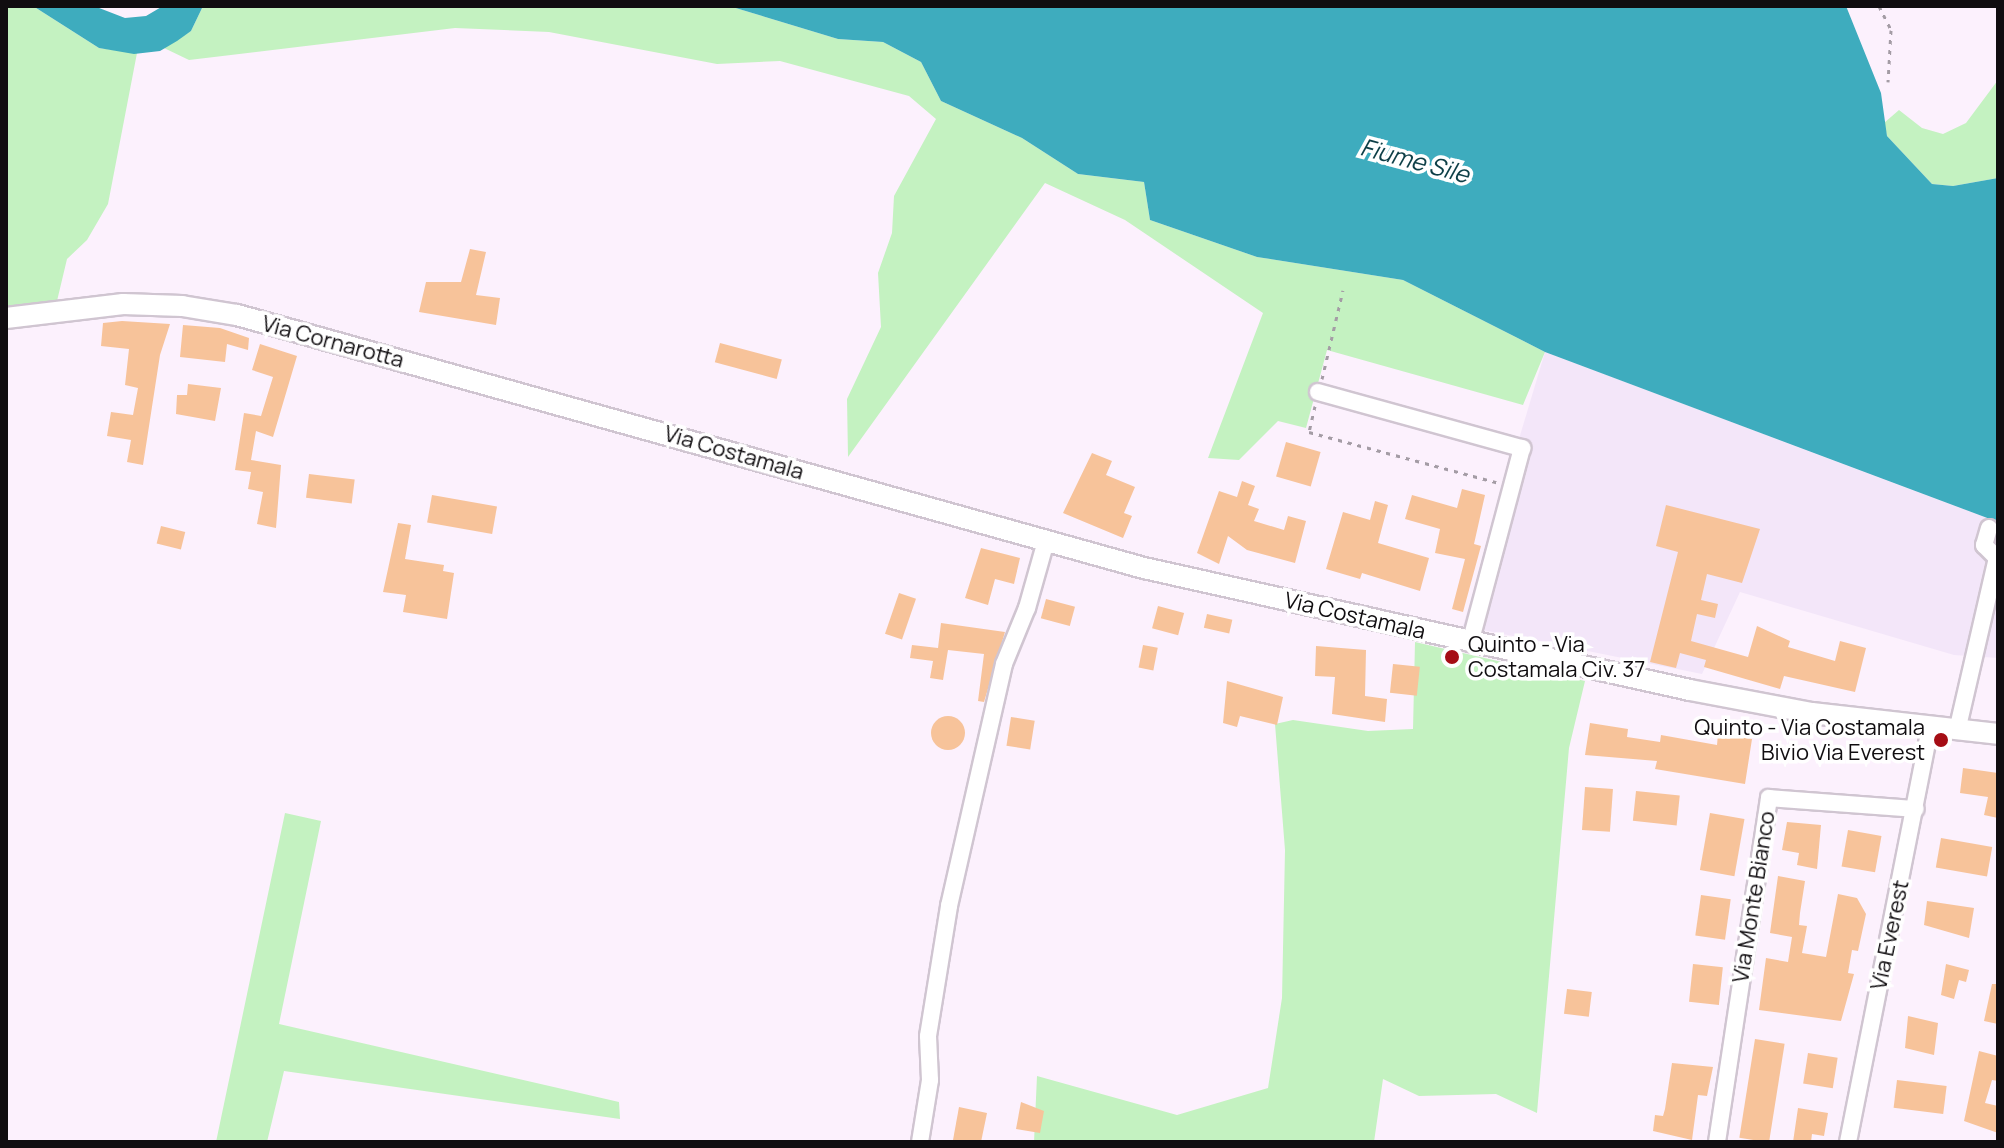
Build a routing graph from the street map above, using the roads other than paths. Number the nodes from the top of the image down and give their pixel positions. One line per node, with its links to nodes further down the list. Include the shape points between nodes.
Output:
1 (6, 318): 3 (main road, Via Cornarotta, via 123,304 212,310)
2 (1318, 392): 7 (street, via 1522,448)
3 (652, 430): 5 (main road, Via Costamala)
4 (1989, 528): 6 (street, via 1984,545)
5 (1046, 541): 7 (main road, Via Costamala); 12 (street, via 1004,664 949,906 928,1036 930,1080)
6 (1998, 558): 9 (street)
7 (1470, 643): 8 (main road, Via Costamala, via 1690,690)
8 (1930, 728): 9 (main road, Via Costamala); 11 (street, Via Everest)
9 (1957, 731): 10 (main road, Via Costamala)
10 (1998, 734)
11 (1916, 809): 13 (street, Via Monte Bianco, via 1769,798); 14 (street, Via Everest)
12 (920, 1142)
13 (1717, 1142)
14 (1848, 1142)

